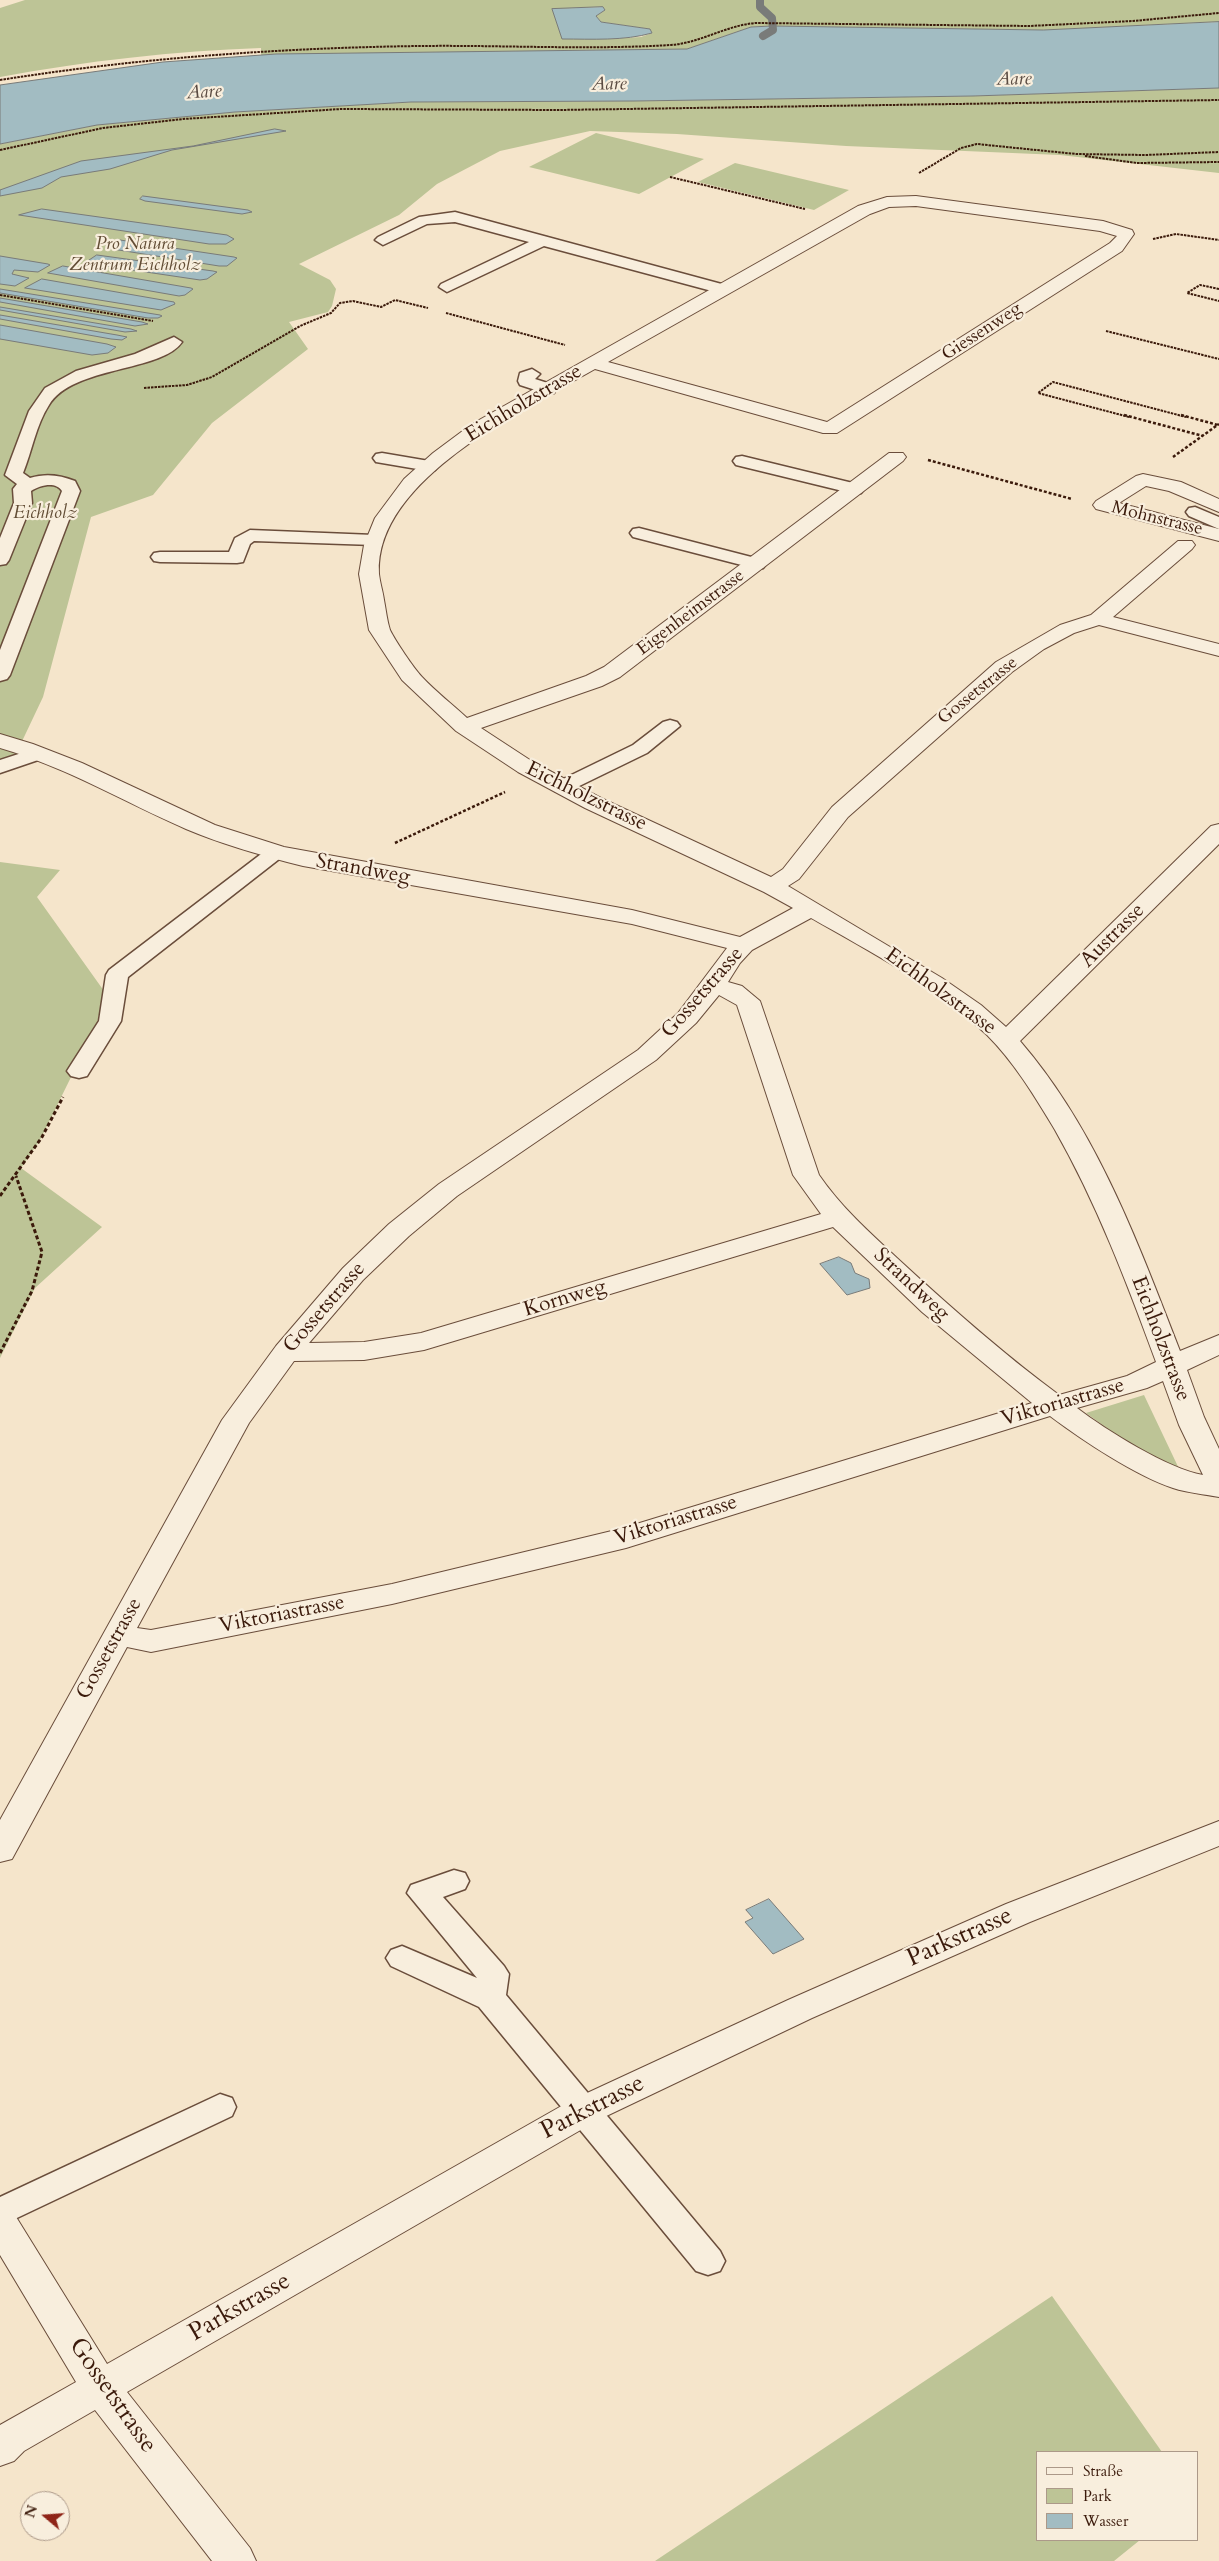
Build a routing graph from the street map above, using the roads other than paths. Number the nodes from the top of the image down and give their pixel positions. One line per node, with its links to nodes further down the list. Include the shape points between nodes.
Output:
1 (877, 204): 5 (street, Eichholzstrasse); 7 (street, Giessenweg, via 916,201 1093,225 1126,234 1116,247 830,429)
2 (383, 240): 3 (lane, via 424,220 455,217)
3 (540, 242): 4 (lane); 5 (lane)
4 (447, 288)
5 (723, 290): 7 (street, Eichholzstrasse)
6 (174, 342): 12 (lane, via 164,350 134,361 77,375 46,398 14,475)
7 (598, 360): 11 (street, Eichholzstrasse, via 540,381)
8 (896, 457): 13 (street, Eigenheimstrasse)
9 (382, 458): 11 (lane)
10 (742, 461): 13 (lane)
11 (429, 466): 19 (street, Eichholzstrasse, via 392,506)
12 (28, 484): 22 (lane, via 22,489 23,503); 26 (lane, via 46,480 60,482 68,485 71,491)
13 (855, 489): 23 (street, Eigenheimstrasse)
14 (1219, 506): 18 (street, Mohnstrasse, via 1174,486 1143,480 1103,505)
15 (1195, 512): 16 (lane)
16 (1219, 524)
17 (639, 533): 23 (lane)
18 (1219, 535)
19 (374, 540): 21 (lane, via 250,526 237,558); 27 (street, Eichholzstrasse, via 369,589 373,614 398,660 418,686)
20 (1186, 545): 24 (street, Gossetstrasse)
21 (160, 557)
22 (0, 560)
23 (757, 564): 27 (street, Eigenheimstrasse, via 604,677)
24 (1098, 619): 25 (street); 35 (street, Gossetstrasse, via 1067,629 1004,667 840,812 791,874)
25 (1219, 650)
26 (0, 675)
27 (464, 726): 32 (street, Eichholzstrasse, via 504,755)
28 (670, 726): 32 (lane, via 640,749)
29 (0, 741): 30 (street, Strandweg)
30 (36, 754): 31 (lane); 34 (street, Strandweg, via 70,765 196,825)
31 (0, 767)
32 (562, 787): 35 (street, Eichholzstrasse)
33 (1218, 834): 39 (street, Austrasse)
34 (276, 852): 37 (street, Strandweg, via 632,917); 40 (lane, via 117,975 110,1021)
35 (772, 887): 36 (street, Eichholzstrasse)
36 (810, 909): 37 (street, Gossetstrasse); 39 (street, Eichholzstrasse, via 937,985)
37 (743, 945): 38 (street, Gossetstrasse)
38 (714, 985): 41 (street, Strandweg, via 733,991 748,1001 782,1111 806,1175); 43 (street, Gossetstrasse, via 687,1018 647,1055 448,1190 399,1230 353,1274)
39 (1006, 1041): 44 (street, Eichholzstrasse, via 1058,1113 1108,1204)
40 (79, 1070)
41 (838, 1217): 43 (street, Kornweg, via 424,1341 364,1351); 45 (street, Strandweg, via 932,1306)
42 (1219, 1344): 44 (street, Viktoriastrasse)
43 (286, 1352): 48 (street, Gossetstrasse, via 236,1420)
44 (1171, 1365): 45 (street, Viktoriastrasse, via 1137,1382); 46 (street, Eichholzstrasse, via 1191,1422)
45 (1055, 1405): 47 (street, Strandweg, via 1081,1425 1158,1470 1183,1481); 48 (street, Viktoriastrasse, via 626,1538 392,1594 151,1641)
46 (1219, 1478)
47 (1219, 1487)
48 (118, 1635): 50 (street, Gossetstrasse)
49 (1219, 1833): 55 (street, Parkstrasse, via 1018,1913 809,2005)
50 (0, 1850)
51 (454, 1881): 53 (lane, via 422,1893 493,1974)
52 (402, 1958): 53 (lane)
53 (490, 1998): 55 (lane)
54 (220, 2106): 56 (lane)
55 (585, 2110): 58 (lane); 59 (street, Parkstrasse)
56 (0, 2212)
57 (0, 2223): 59 (street, Gossetstrasse)
58 (708, 2261)
59 (100, 2387): 60 (street, Parkstrasse, via 10,2439); 61 (street, Gossetstrasse)
60 (0, 2449)
61 (236, 2561)

